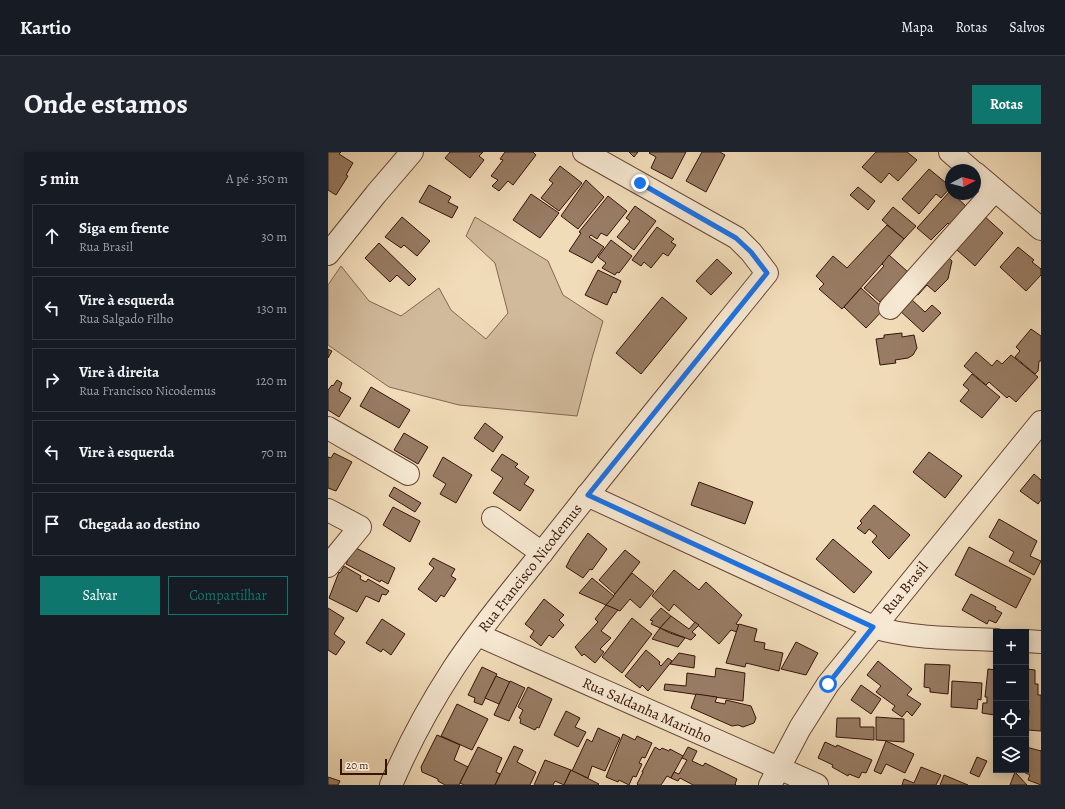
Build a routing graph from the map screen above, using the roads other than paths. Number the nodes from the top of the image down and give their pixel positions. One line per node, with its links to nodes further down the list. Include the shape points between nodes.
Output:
1 (412, 152): 8 (street)
2 (584, 152): 13 (street, Rua Francisco Nicodemus, via 736,238 767,273)
3 (950, 152): 4 (street)
4 (964, 164)
5 (981, 178): 6 (street)
6 (994, 190): 7 (street); 9 (street)
7 (1041, 229)
8 (328, 254)
9 (890, 308)
10 (1041, 422): 18 (street, Rua Brasil)
11 (328, 428): 12 (street)
12 (408, 474)
13 (588, 495): 16 (street, Rua Francisco Nicodemus); 18 (street)
14 (328, 510): 17 (street, via 360,526)
15 (492, 518): 16 (street)
16 (542, 553): 19 (street, Rua Francisco Nicodemus)
17 (328, 566)
18 (873, 627): 20 (street, via 915,637); 23 (street, Rua Brasil, via 828,684 800,728)
19 (478, 635): 23 (street, Rua Saldanha Marinho); 24 (street, Rua Francisco Nicodemus, via 454,668 412,739)
20 (993, 640)
21 (1029, 642): 22 (street)
22 (1041, 642)
23 (774, 777): 25 (street, Rua Saldanha Marinho)
24 (395, 784)
25 (817, 785)

